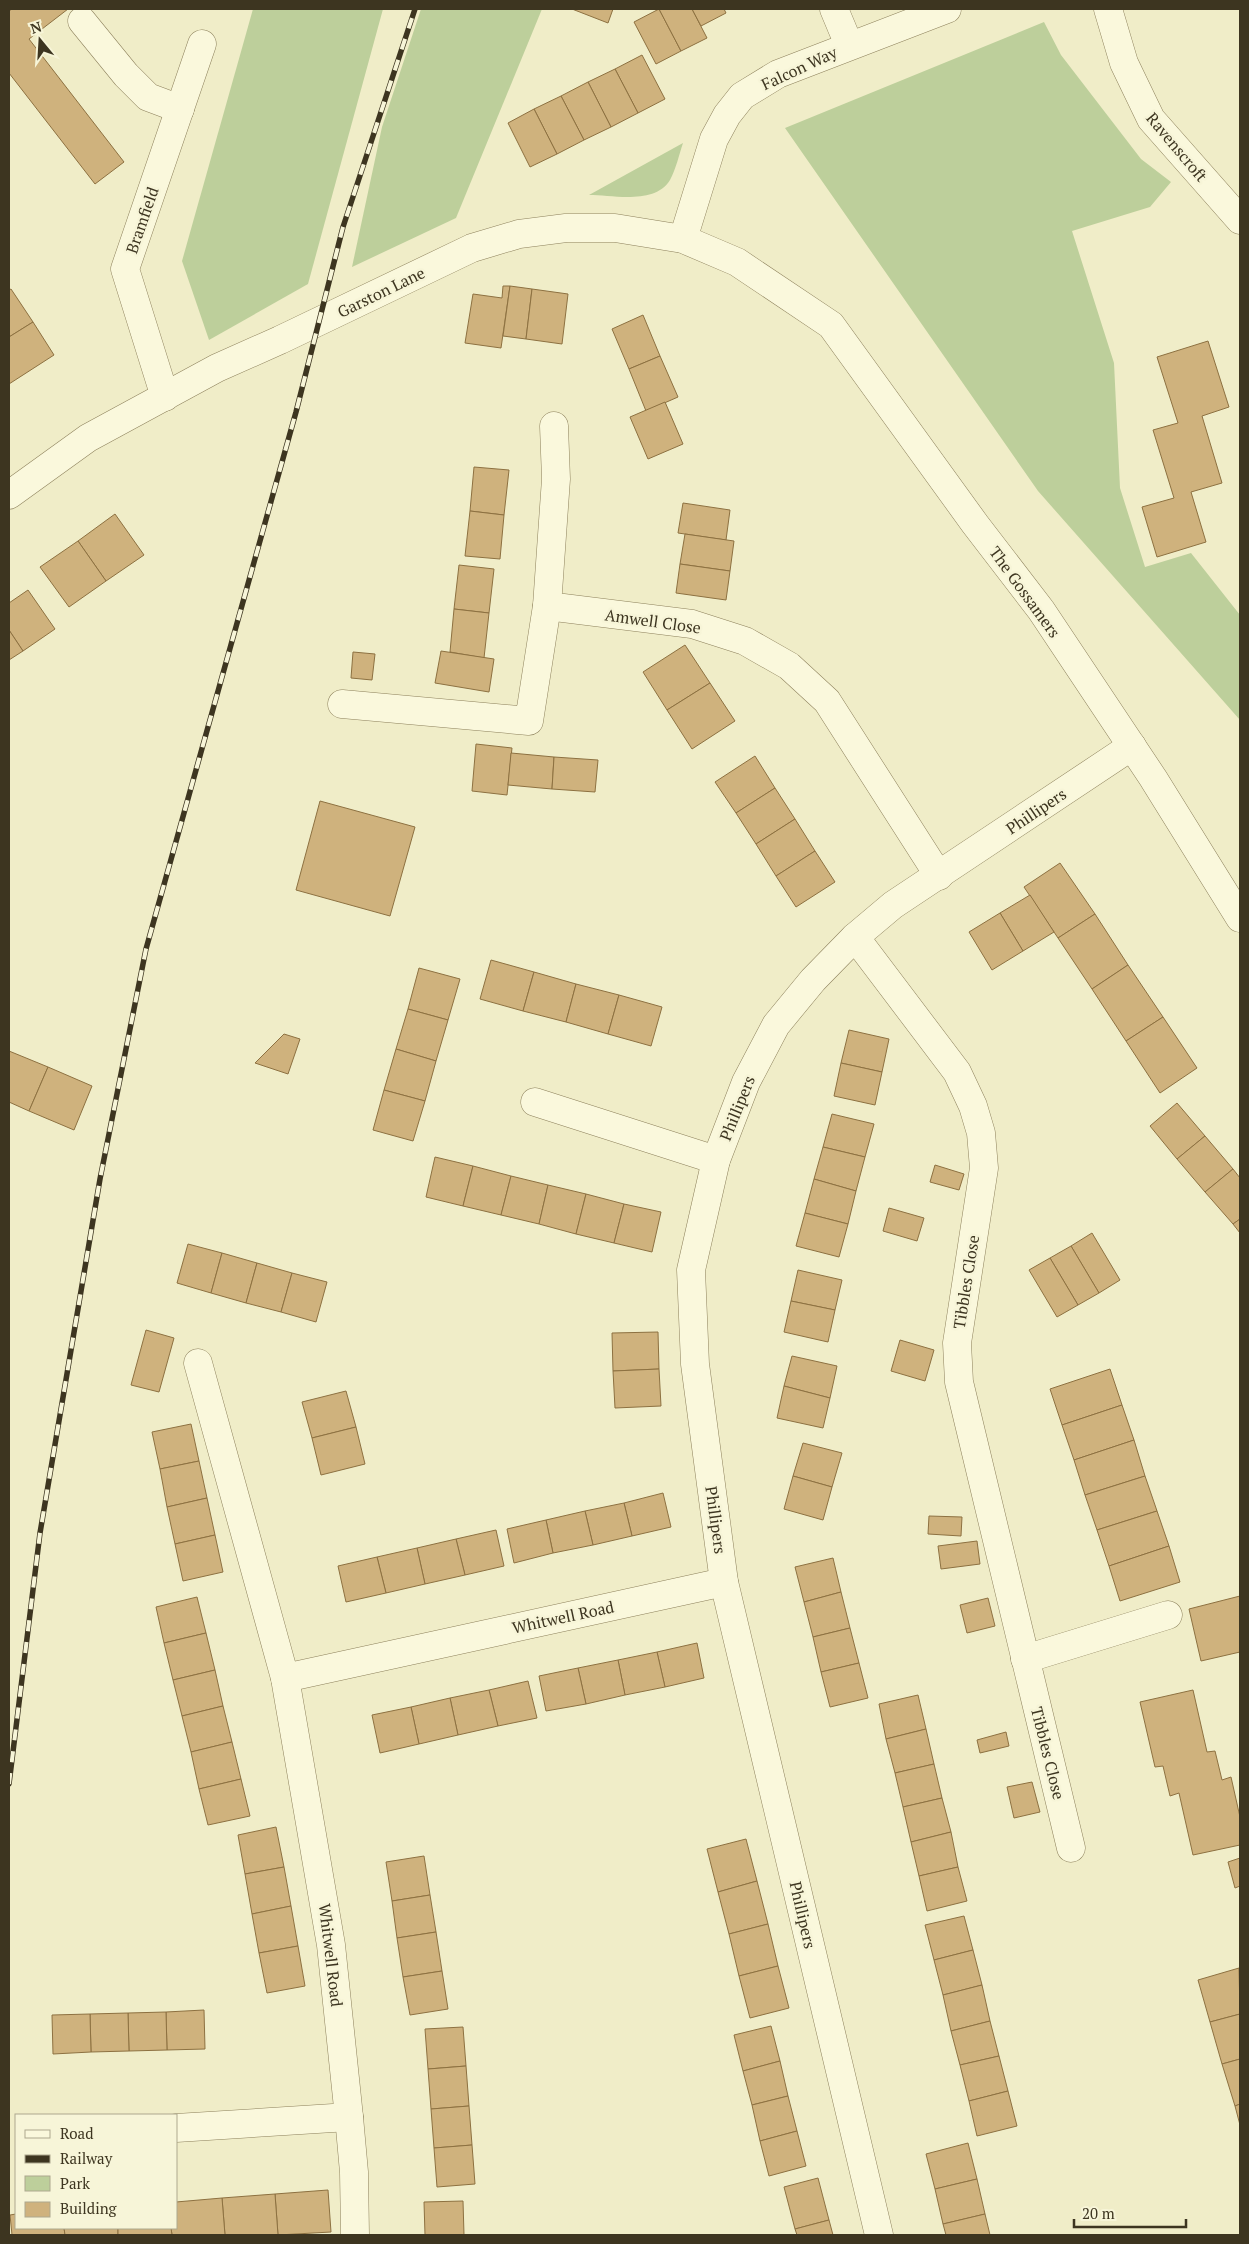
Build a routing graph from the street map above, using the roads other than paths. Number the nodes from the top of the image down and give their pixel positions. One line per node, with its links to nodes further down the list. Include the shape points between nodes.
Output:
1 (834, 9): 6 (street)
2 (947, 9): 6 (street, Falcon Way)
3 (1108, 9): 8 (street, Ravenscroft, via 1124,63 1151,119)
4 (82, 21): 7 (street, via 148,97)
5 (202, 44): 7 (street, Bramfield)
6 (850, 45): 9 (street, Falcon Way, via 778,74 742,96 714,139)
7 (180, 108): 11 (street, Bramfield, via 125,269)
8 (1240, 220)
9 (683, 238): 10 (street, Garston Lane, via 737,262); 11 (street, Garston Lane, via 615,228 566,228 519,234 472,248 217,368)
10 (781, 290): 16 (street, The Gossamers, via 831,326 1040,610)
11 (165, 397): 13 (street, Garston Lane, via 88,438)
12 (554, 426): 14 (street, via 556,479)
13 (9, 495)
14 (547, 606): 15 (street, via 529,721); 17 (street, Amwell Close, via 692,624 745,641 789,666 827,700)
15 (342, 704)
16 (1132, 746): 17 (street, Phillipers); 18 (street, The Gossamers)
17 (939, 876): 19 (street, Phillipers, via 893,905)
18 (1240, 918)
19 (855, 937): 21 (street, Phillipers, via 813,980 776,1026 746,1082); 25 (street, Tibbles Close, via 957,1072 981,1133 984,1168 956,1343 960,1382)
20 (535, 1102): 21 (street)
21 (716, 1160): 23 (street, Phillipers, via 691,1270 695,1364)
22 (198, 1363): 26 (street, Whitwell Road)
23 (724, 1582): 26 (street, Whitwell Road); 31 (street, Phillipers)
24 (1168, 1615): 25 (street)
25 (1025, 1659): 27 (street, Tibbles Close)
26 (285, 1678): 28 (street, Whitwell Road, via 331,1945)
27 (1071, 1848)
28 (349, 2117): 29 (street); 30 (street, Whitwell Road)
29 (178, 2128)
30 (355, 2235)
31 (879, 2235)

